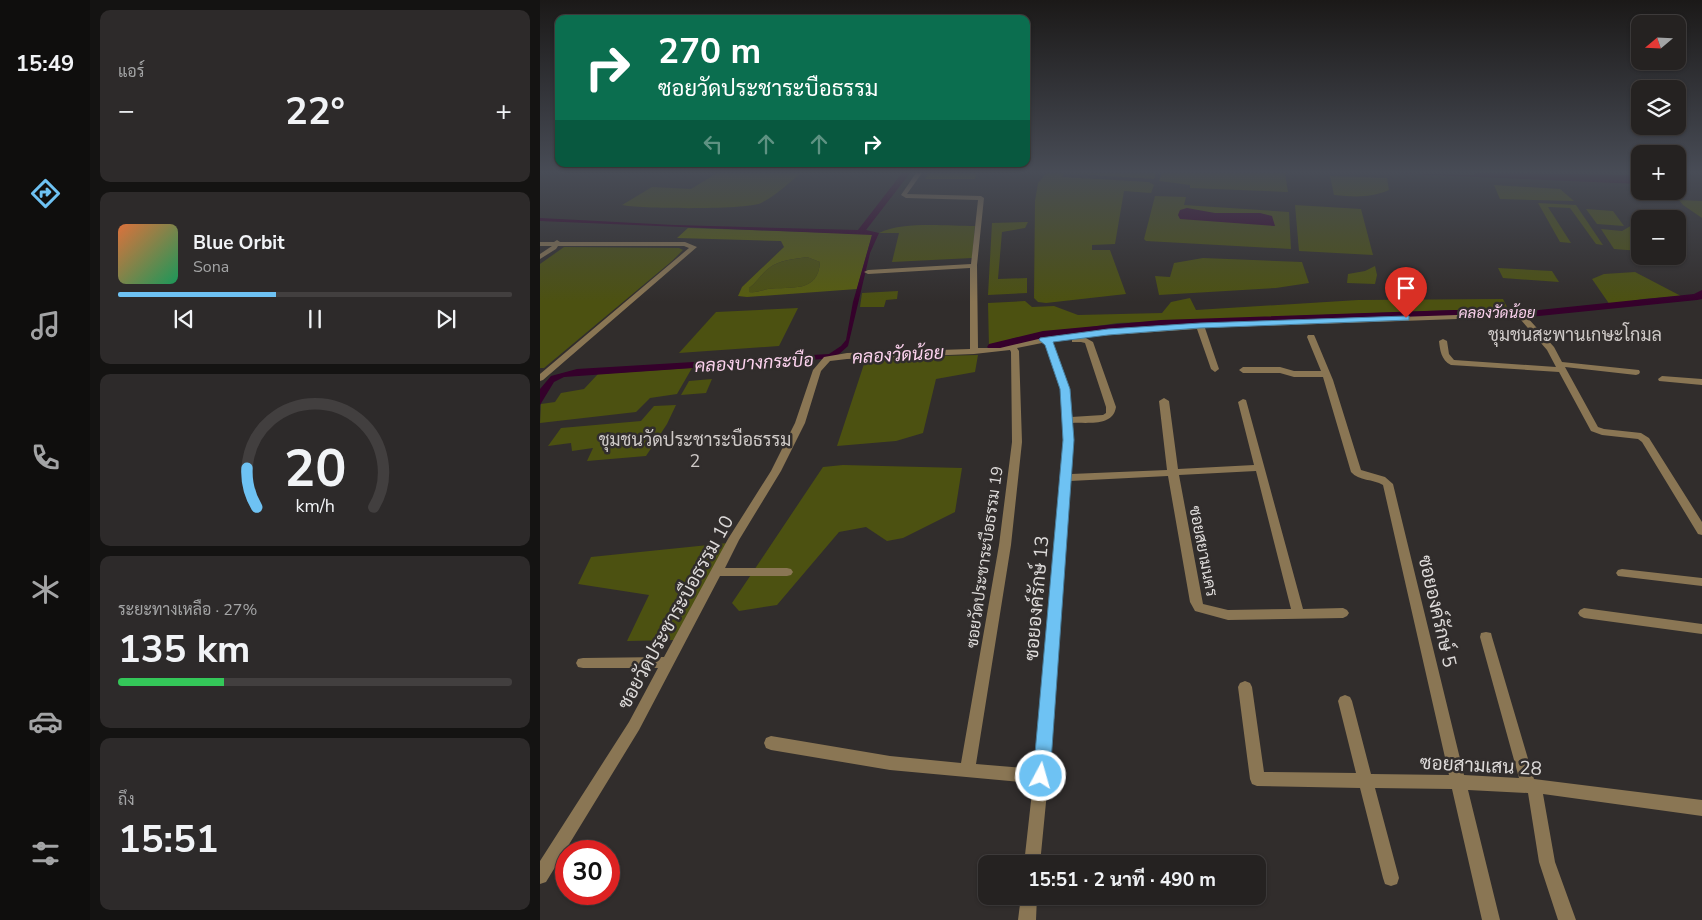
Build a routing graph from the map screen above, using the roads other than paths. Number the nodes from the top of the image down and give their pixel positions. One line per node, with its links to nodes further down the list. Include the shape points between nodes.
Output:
1 (979, 216): 6 (street)
2 (540, 240): 4 (street, via 554,240 558,241)
3 (540, 244): 4 (street)
4 (557, 244): 5 (street); 19 (street, via 685,244 694,247)
5 (540, 257)
6 (974, 266): 7 (street); 13 (street)
7 (868, 272)
8 (1200, 326): 11 (street, via 1108,332); 14 (street, via 1485,316 1523,318 1552,349); 15 (street)
9 (1311, 337): 18 (street, ซอยองค์รักษ์ 5)
10 (1443, 340): 14 (street, via 1445,354 1451,362)
11 (1046, 342): 12 (street); 24 (street, ซอยองค์รักษ์ 13, via 1065,389); 24 (street, via 1087,340 1111,407 1105,418)
12 (1012, 348): 13 (street); 43 (street, ซอยวัดประชาระบือธรรม 19, via 1016,368 1017,442 1005,545)
13 (971, 352): 29 (street, ซอยวัดประชาระบือธรรม 10, via 827,359 817,370 791,443)
14 (1561, 367): 17 (street); 28 (street, via 1594,429 1641,436 1646,440)
15 (1215, 369)
16 (1243, 370): 18 (street)
17 (1636, 372)
18 (1326, 374): 46 (street, ซอยองค์รักษ์ 5, via 1356,472 1388,484)
19 (542, 375)
20 (1662, 379): 21 (street)
21 (1702, 382)
22 (1164, 401): 26 (street, ซอยสยามนคร)
23 (1243, 402): 25 (street)
24 (1068, 420): 27 (street, ซอยองค์รักษ์ 13)
25 (1260, 468): 26 (street); 35 (street)
26 (1173, 473): 27 (street); 35 (street, ซอยสยามนคร, via 1196,602 1200,608 1228,615)
27 (1067, 478): 44 (street, ซอยองค์รักษ์ 13)
28 (1702, 531)
29 (716, 572): 30 (street); 39 (street, ซอยวัดประชาระบือธรรม 10)
30 (787, 572)
31 (1622, 573): 32 (street)
32 (1702, 582)
33 (1343, 613): 35 (street, ซอยสยามนคร)
34 (1584, 613): 36 (street)
35 (1298, 614)
36 (1702, 629)
37 (1486, 637): 47 (street)
38 (583, 662): 39 (street)
39 (668, 662): 50 (street, ซอยวัดประชาระบือธรรม 10, via 634,726)
40 (1245, 687): 45 (street, ซอยสามเสน 28, via 1257,779)
41 (1345, 701): 45 (street)
42 (771, 743): 43 (street, via 890,763)
43 (967, 770): 44 (street)
44 (1041, 776): 49 (street, ซอยองค์รักษ์ 13)
45 (1366, 781): 46 (street, ซอยสามเสน 28); 51 (street)
46 (1459, 782): 47 (street, ซอยสามเสน 28); 54 (street, ซอยองค์รักษ์ 5)
47 (1531, 786): 48 (street, ซอยสามเสน 28); 55 (street, via 1547,862)
48 (1702, 808)
49 (1033, 855)
50 (540, 876)
51 (1391, 878)
52 (1028, 905): 53 (street)
53 (1027, 920)
54 (1491, 920)
55 (1567, 920)

